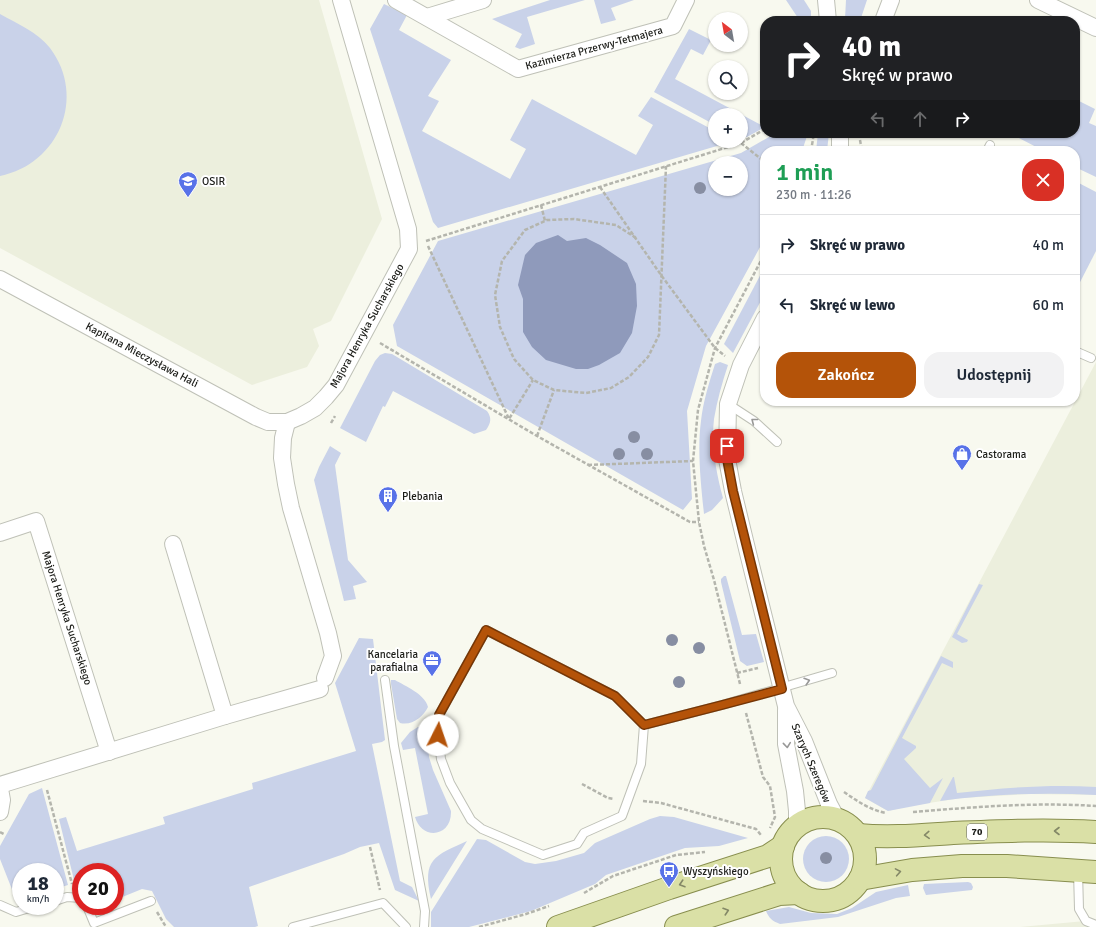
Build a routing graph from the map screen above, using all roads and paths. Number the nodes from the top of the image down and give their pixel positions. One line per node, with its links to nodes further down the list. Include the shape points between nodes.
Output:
1 (341, 0): 37 (street, Majora Henryka Sucharskiego, via 408,229 409,249 336,385 315,408)
2 (396, 0): 11 (street, Kazimierza Przerwy-Tetmajera)
3 (483, 0): 11 (street)
4 (686, 0): 11 (street, Kazimierza Przerwy-Tetmajera, via 673,26 518,68)
5 (826, 0): 8 (street)
6 (891, 0): 9 (street)
7 (1038, 0): 10 (street)
8 (828, 16)
9 (884, 16)
10 (1077, 16)
11 (427, 17)
12 (1080, 17): 13 (street)
13 (1091, 22)
14 (760, 132): 15 (path)
15 (748, 139)
16 (725, 148): 19 (path)
17 (747, 148): 18 (path)
18 (760, 158)
19 (666, 166): 20 (path); 26 (path)
20 (600, 186): 21 (path); 23 (path)
21 (541, 205): 22 (path); 24 (path)
22 (544, 221): 23 (path, via 574,219 616,225); 33 (path, via 525,230 502,261 496,294 500,327 514,359)
23 (636, 238): 26 (path)
24 (426, 241): 25 (path); 36 (path)
25 (422, 248)
26 (661, 275): 32 (path, via 715,348); 34 (path, via 658,335 648,357 629,377 611,388 586,393)
27 (0, 279): 37 (street, Kapitana Mieczysława Hali, via 256,417 268,422)
28 (760, 328): 35 (street, Szarych Szeregów, via 741,365)
29 (375, 340): 36 (path)
30 (1080, 353): 31 (lane)
31 (1091, 358)
32 (729, 359)
33 (533, 380): 34 (path); 36 (path)
34 (554, 390): 38 (path)
35 (728, 404): 39 (lane, one-way to 35, via 754,421); 49 (street, Szarych Szeregów, via 727,459 733,491)
36 (509, 419): 38 (path)
37 (287, 422): 51 (street, via 282,458 286,484 333,656 322,683)
38 (537, 436): 41 (path)
39 (777, 442)
40 (694, 460): 41 (path)
41 (588, 465): 42 (path, via 690,522)
42 (699, 522)
43 (0, 532): 53 (street, Majora Henryka Sucharskiego, via 36,521)
44 (173, 544): 51 (street)
45 (764, 667): 46 (path)
46 (737, 673)
47 (832, 674): 49 (lane, one-way to 47)
48 (385, 680): 93 (lane, via 394,746 425,911)
49 (782, 689): 50 (street, Szarych Szeregów); 52 (lane)
50 (786, 706): 65 (street, Szarych Szeregów, via 804,741); 66 (street, Szarych Szeregów, one-way to 66, via 786,744 795,790)
51 (224, 716): 53 (street)
52 (644, 725): 60 (lane, via 641,764); 60 (lane, via 615,696 486,630 439,715 441,759 450,783 471,820 482,829 543,855 577,844 584,833 622,816)
53 (109, 752): 56 (street)
54 (45, 784): 80 (path)
55 (582, 784): 60 (path, via 608,798)
56 (0, 785)
57 (770, 786): 67 (path, via 775,817)
58 (0, 789): 62 (street)
59 (841, 789): 64 (path, via 856,801 876,811)
60 (628, 800): 73 (path, via 661,803 756,829)
61 (1096, 806): 63 (path, via 1043,804)
62 (0, 812)
63 (909, 812)
64 (888, 813)
65 (837, 819): 66 (main road, via 823,816 809,819); 72 (main road)
66 (797, 826): 75 (main road)
67 (769, 830)
68 (0, 832): 71 (path)
69 (1096, 832): 72 (main road, 70, one-way to 72, via 986,832 880,837)
70 (765, 833): 73 (path)
71 (4, 834)
72 (858, 835): 79 (main road, via 865,857)
73 (762, 836): 74 (path)
74 (758, 840)
75 (783, 846): 81 (main road, via 782,867 791,886); 95 (main road, one-way to 95, via 768,856)
76 (370, 847): 84 (path)
77 (706, 852): 82 (path, via 676,855 613,876)
78 (1087, 871): 79 (main road, one-way to 78, via 912,870 962,866); 90 (lane, via 1079,909 1086,921)
79 (860, 879): 81 (main road, via 844,895 832,900 809,898)
80 (72, 886)
81 (799, 893): 96 (main road, one-way to 81, via 779,894)
82 (578, 896)
83 (151, 901): 89 (lane)
84 (383, 903): 91 (lane); 92 (lane)
85 (556, 904): 94 (path)
86 (0, 905): 87 (lane)
87 (12, 910)
88 (90, 915): 89 (lane)
89 (93, 925)
90 (1096, 925)
91 (293, 927)
92 (406, 927)
93 (424, 927)
94 (479, 927)
95 (558, 927)
96 (676, 927)

